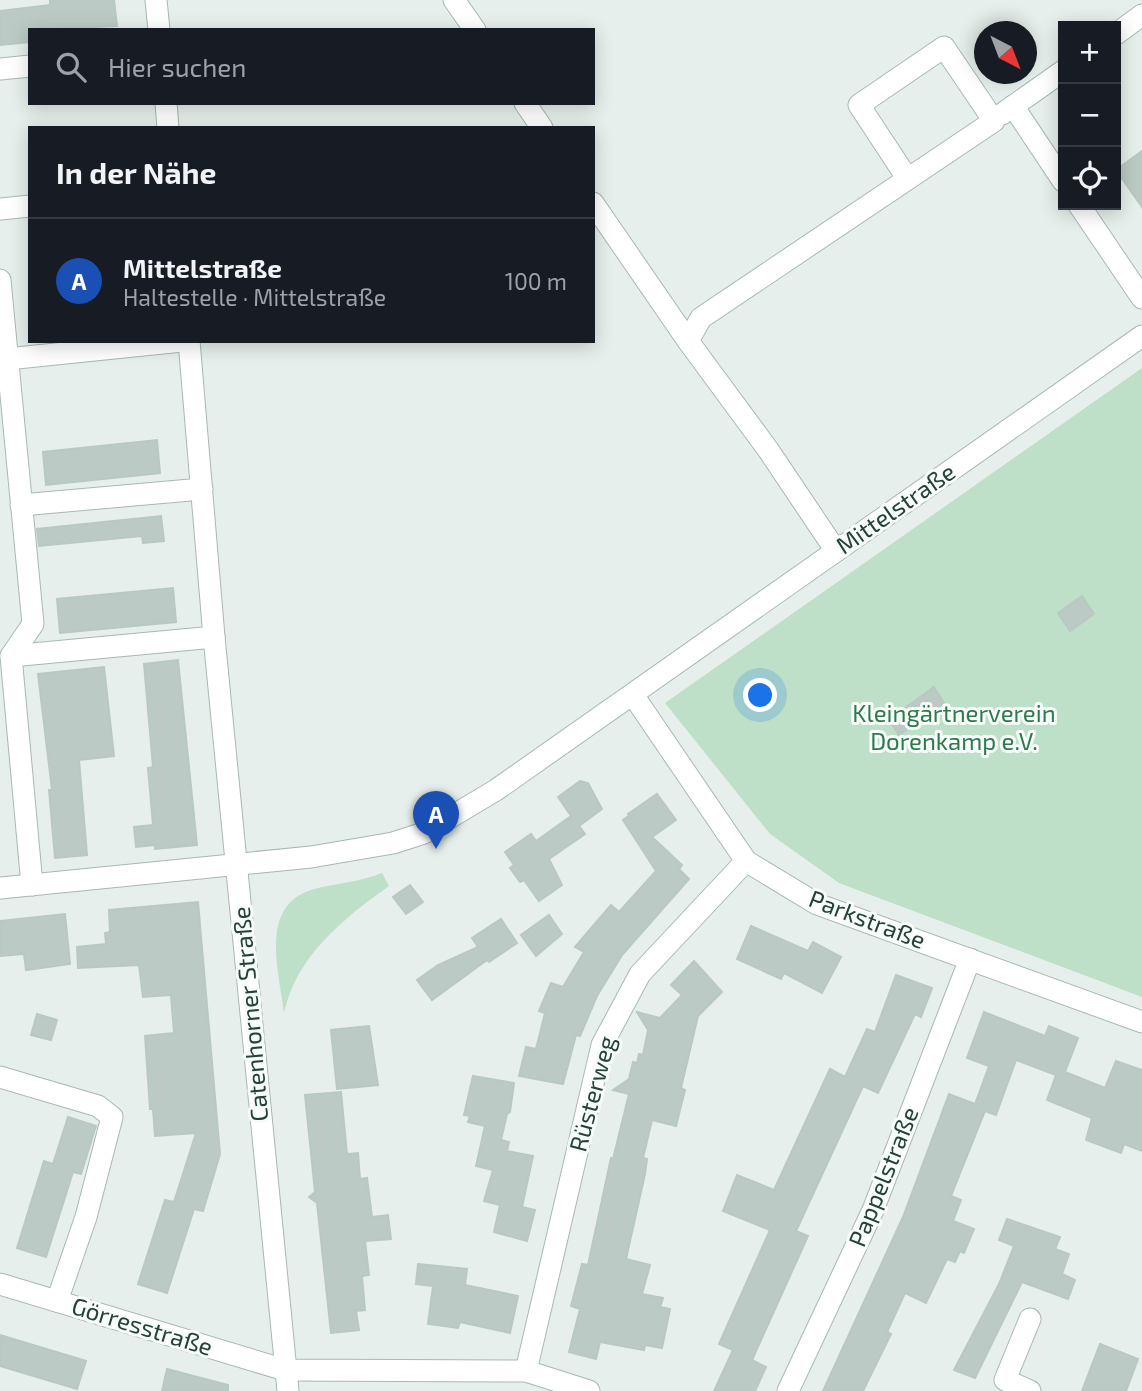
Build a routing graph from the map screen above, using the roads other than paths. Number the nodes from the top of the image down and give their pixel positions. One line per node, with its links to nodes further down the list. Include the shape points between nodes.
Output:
1 (156, 0): 4 (street)
2 (454, 0): 5 (street)
3 (1142, 15): 6 (street)
4 (159, 28)
5 (474, 28)
6 (1121, 30)
7 (28, 66): 8 (street)
8 (0, 69)
9 (1058, 74): 12 (street)
10 (166, 105): 14 (street)
11 (526, 105): 15 (street)
12 (1013, 106): 13 (street); 16 (street)
13 (993, 121): 17 (street); 17 (street, via 944,47 859,105)
14 (168, 126)
15 (541, 126)
16 (1058, 174)
17 (907, 178): 25 (street, via 701,318)
18 (28, 206): 20 (street)
19 (595, 206): 25 (street)
20 (0, 209)
21 (1082, 210): 23 (street)
22 (0, 280): 28 (street)
23 (1142, 298)
24 (1142, 336): 31 (street, Mittelstraße)
25 (688, 341): 31 (street)
26 (163, 343): 28 (street)
27 (189, 343): 29 (street, Catenhorner Straße)
28 (7, 359): 30 (street)
29 (202, 489): 30 (street); 32 (street, Catenhorner Straße)
30 (21, 505): 33 (street, via 33,624)
31 (836, 551): 34 (street, Mittelstraße)
32 (214, 637): 33 (street); 36 (street, Catenhorner Straße)
33 (11, 656): 37 (street)
34 (632, 695): 35 (street, Parkstraße); 36 (street, Mittelstraße, via 496,790 424,833 366,848)
35 (746, 861): 39 (street, Parkstraße, via 817,904); 45 (street, Rüsterweg, via 640,974 602,1045)
36 (237, 864): 37 (street, Mittelstraße); 46 (street, Catenhorner Straße)
37 (32, 885): 38 (street, Mittelstraße)
38 (0, 888)
39 (970, 959): 40 (street, Parkstraße); 48 (street, Pappelstraße, via 873,1210)
40 (1142, 1022)
41 (0, 1077): 43 (street, via 99,1106 112,1117 86,1217)
42 (0, 1284): 43 (street, Görresstraße)
43 (57, 1301): 46 (street, Görresstraße)
44 (1030, 1319): 49 (street, via 1005,1380)
45 (526, 1371): 46 (street, Görresstraße); 47 (street, Görresstraße)
46 (286, 1381)
47 (589, 1391)
48 (788, 1391)
49 (1030, 1391)

